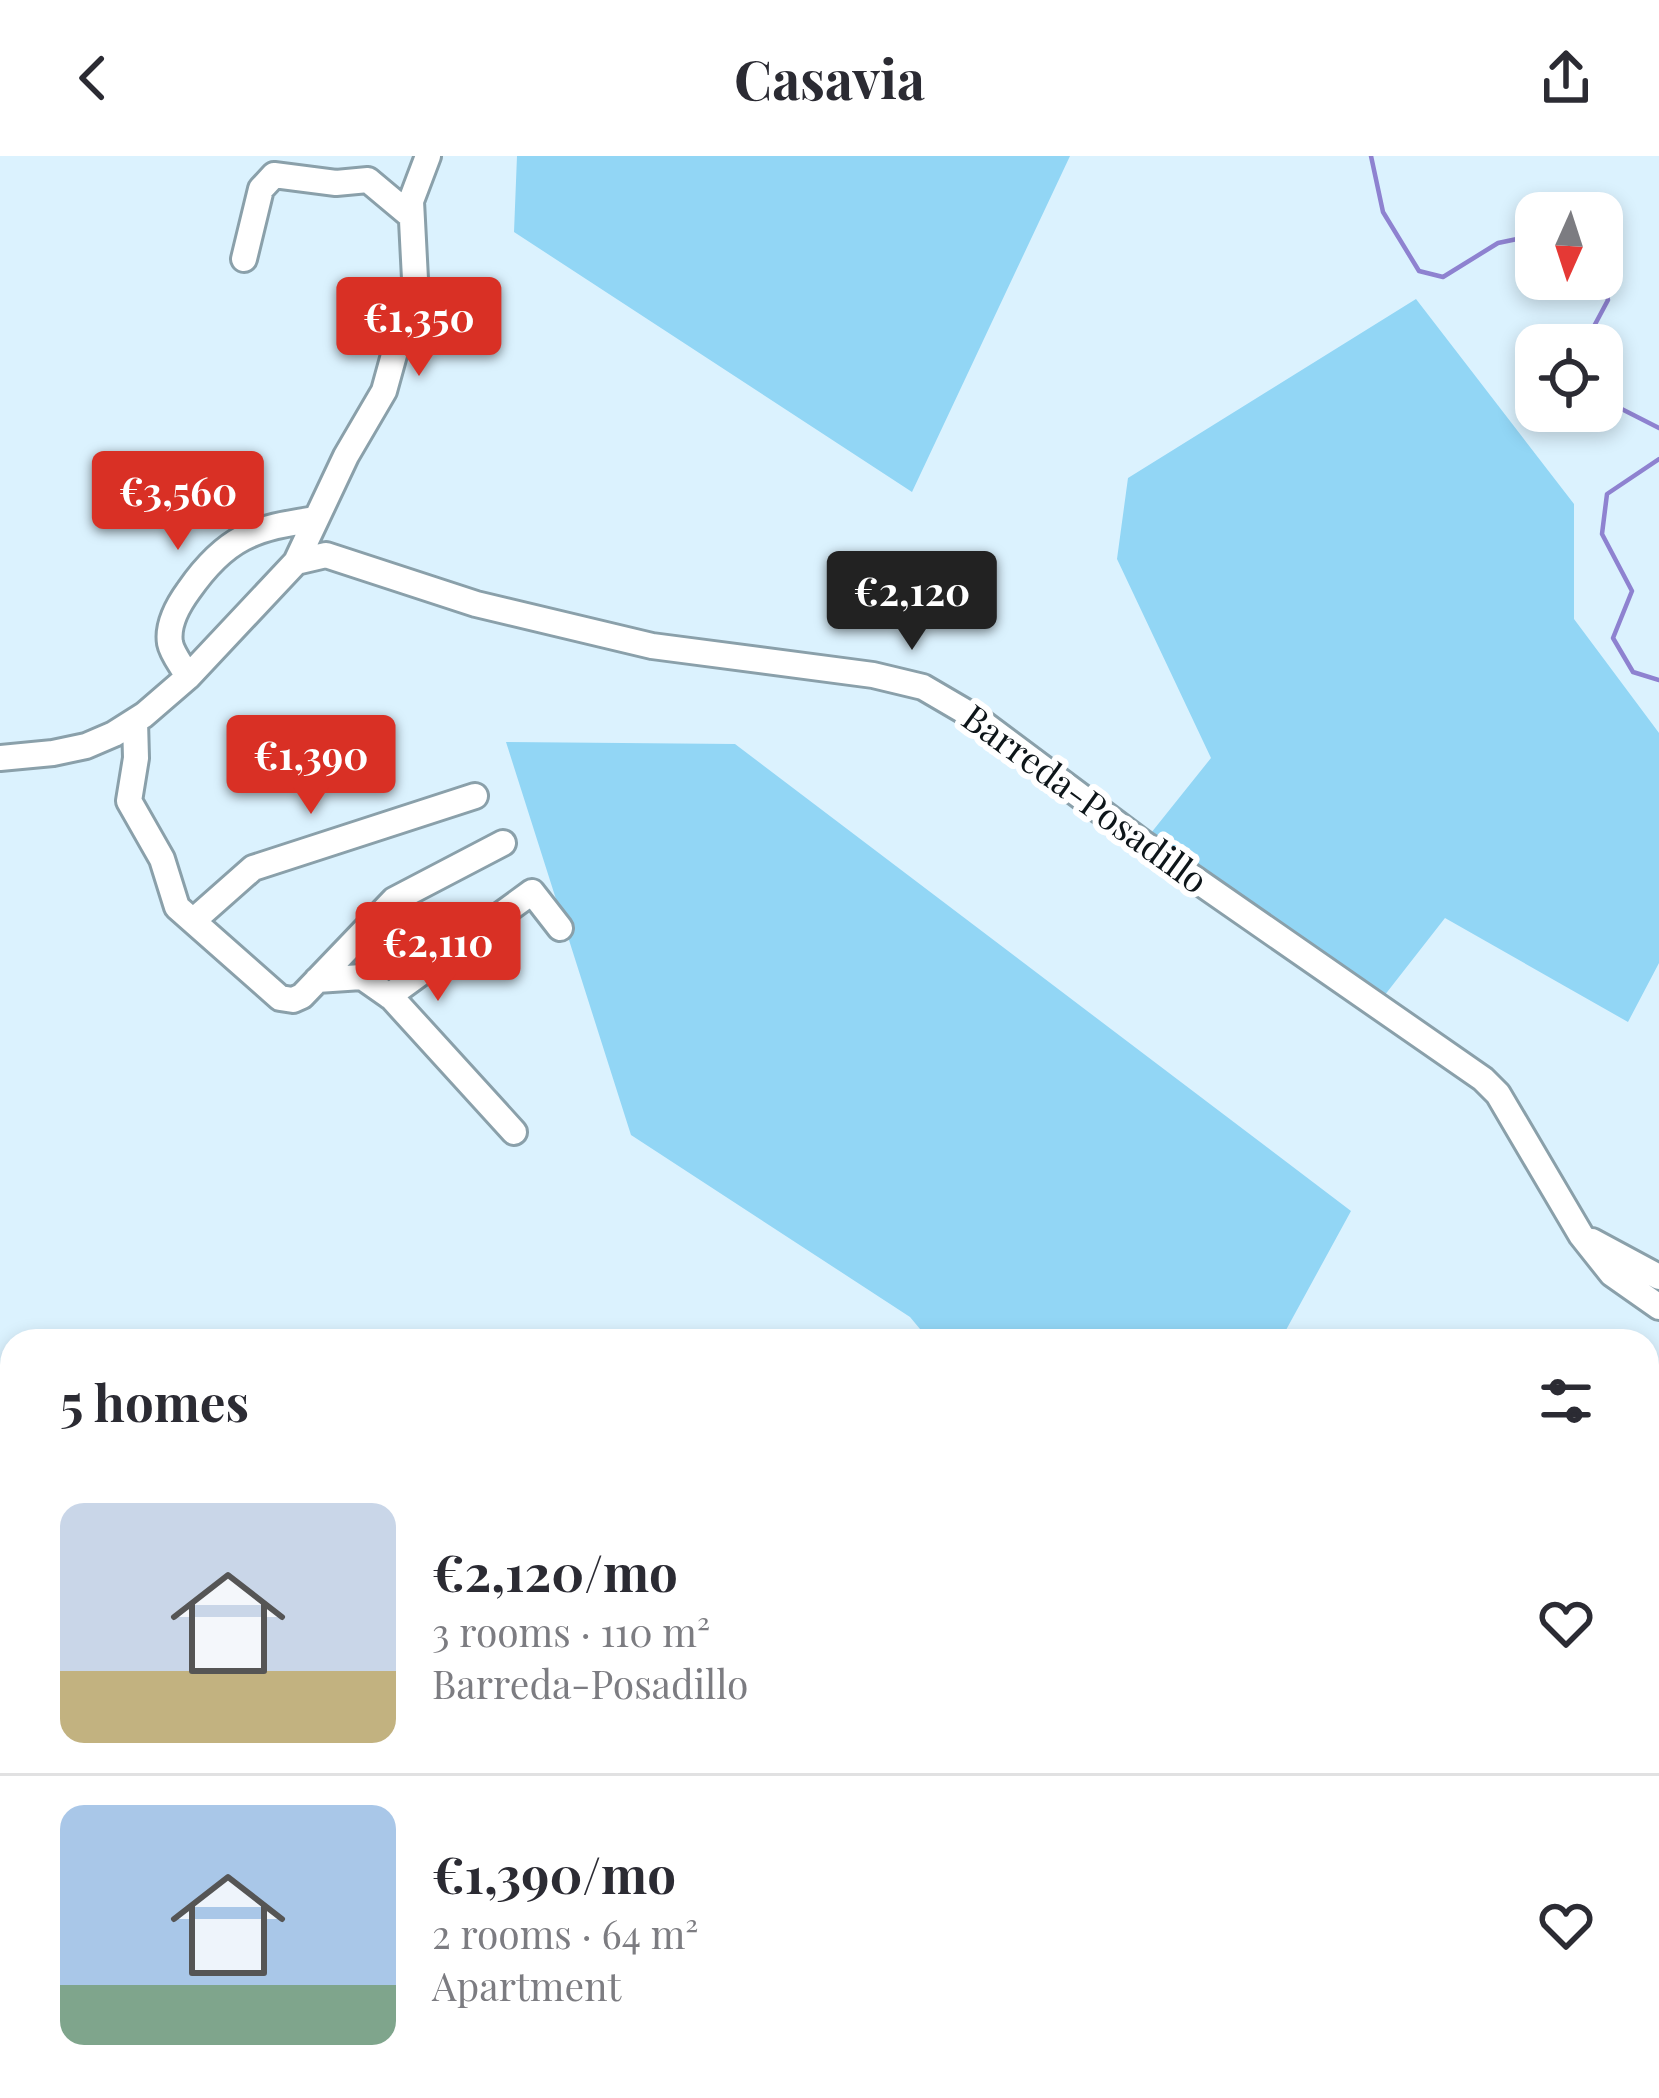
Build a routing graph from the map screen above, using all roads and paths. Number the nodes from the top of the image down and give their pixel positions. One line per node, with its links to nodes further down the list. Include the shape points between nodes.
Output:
1 (428, 156): 2 (street)
2 (411, 216): 3 (street, via 368,180 274,175 261,189); 4 (street, via 415,279 384,391)
3 (244, 259)
4 (316, 519): 5 (street); 6 (street, via 249,533 207,564 171,626 170,645)
5 (296, 562): 6 (street); 16 (street, Barreda-Posadillo, via 326,555 476,604 652,646 886,678 949,700 1483,1078)
6 (188, 677): 7 (street)
7 (134, 721): 8 (street, via 86,746); 11 (street, via 130,802 177,907)
8 (0, 758)
9 (476, 796): 11 (street, via 253,868)
10 (503, 843): 13 (street, via 394,900)
11 (193, 921): 13 (street, via 280,998 293,1000)
12 (560, 928): 14 (street, via 532,892)
13 (317, 980): 14 (street, via 362,977)
14 (389, 996): 15 (street)
15 (514, 1132)
16 (1581, 1235): 17 (street); 18 (street, Barreda-Posadillo, via 1612,1274)
17 (1659, 1276)
18 (1659, 1307)

